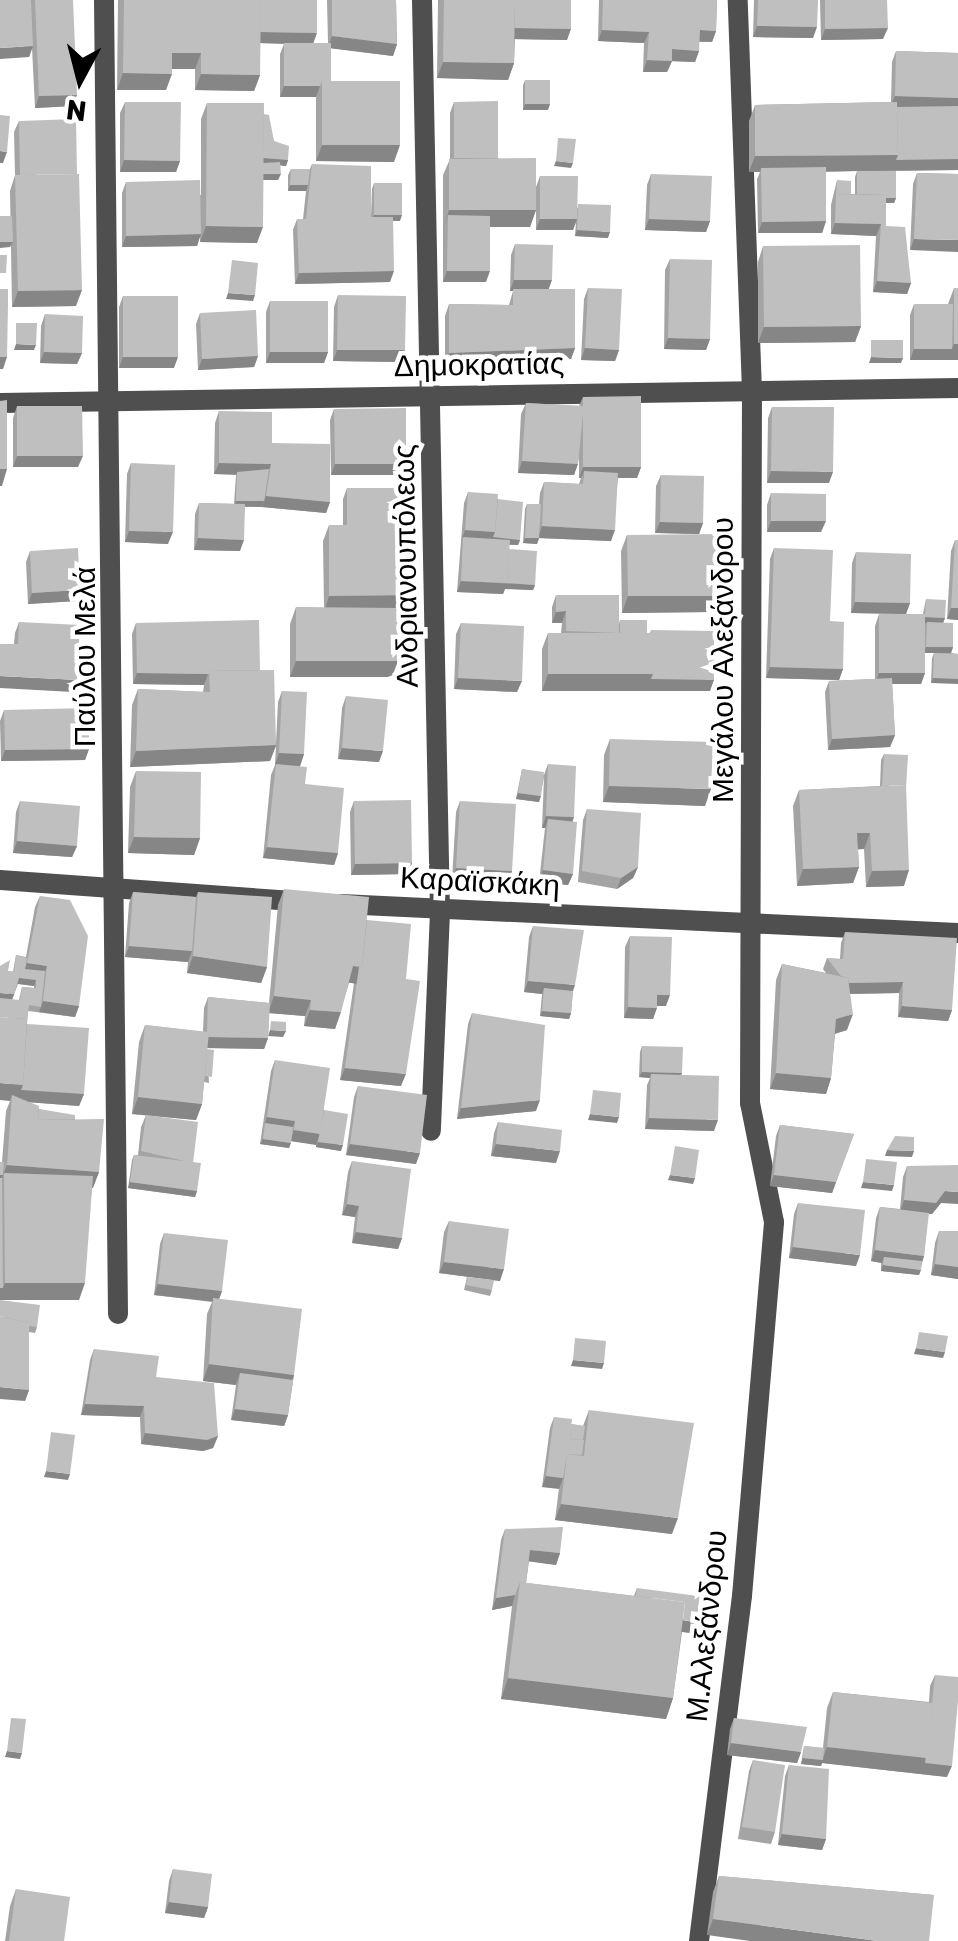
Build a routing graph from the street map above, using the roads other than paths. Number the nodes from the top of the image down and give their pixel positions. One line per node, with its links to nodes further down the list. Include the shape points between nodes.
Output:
1 (104, 0): 7 (street, Παύλου Μελά)
2 (422, 0): 6 (street, Ανδριανουπόλεως)
3 (738, 0): 5 (street, Μεγάλου Αλεξάνδρου)
4 (958, 388): 5 (street, Δημοκρατίας)
5 (752, 391): 6 (street, Δημοκρατίας); 12 (street, Μεγάλου Αλεξάνδρου)
6 (434, 396): 7 (street, Δημοκρατίας); 11 (street, Ανδριανουπόλεως)
7 (114, 400): 8 (street, Δημοκρατίας); 10 (street, Παύλου Μελά)
8 (0, 403)
9 (0, 880): 10 (street, Καραϊσκάκη)
10 (116, 886): 11 (street, Καραϊσκάκη); 15 (street, Παύλου Μελά)
11 (440, 912): 12 (street, Καραϊσκάκη); 14 (street, Ανδριανουπόλεως)
12 (753, 924): 13 (street, Καραϊσκάκη); 16 (street, Μεγάλου Αλεξάνδρου, via 750,1103 774,1222)
13 (958, 933)
14 (431, 1131)
15 (118, 1314)
16 (767, 1318): 17 (street, Μ.Αλεξάνδρου)
17 (699, 1941)

